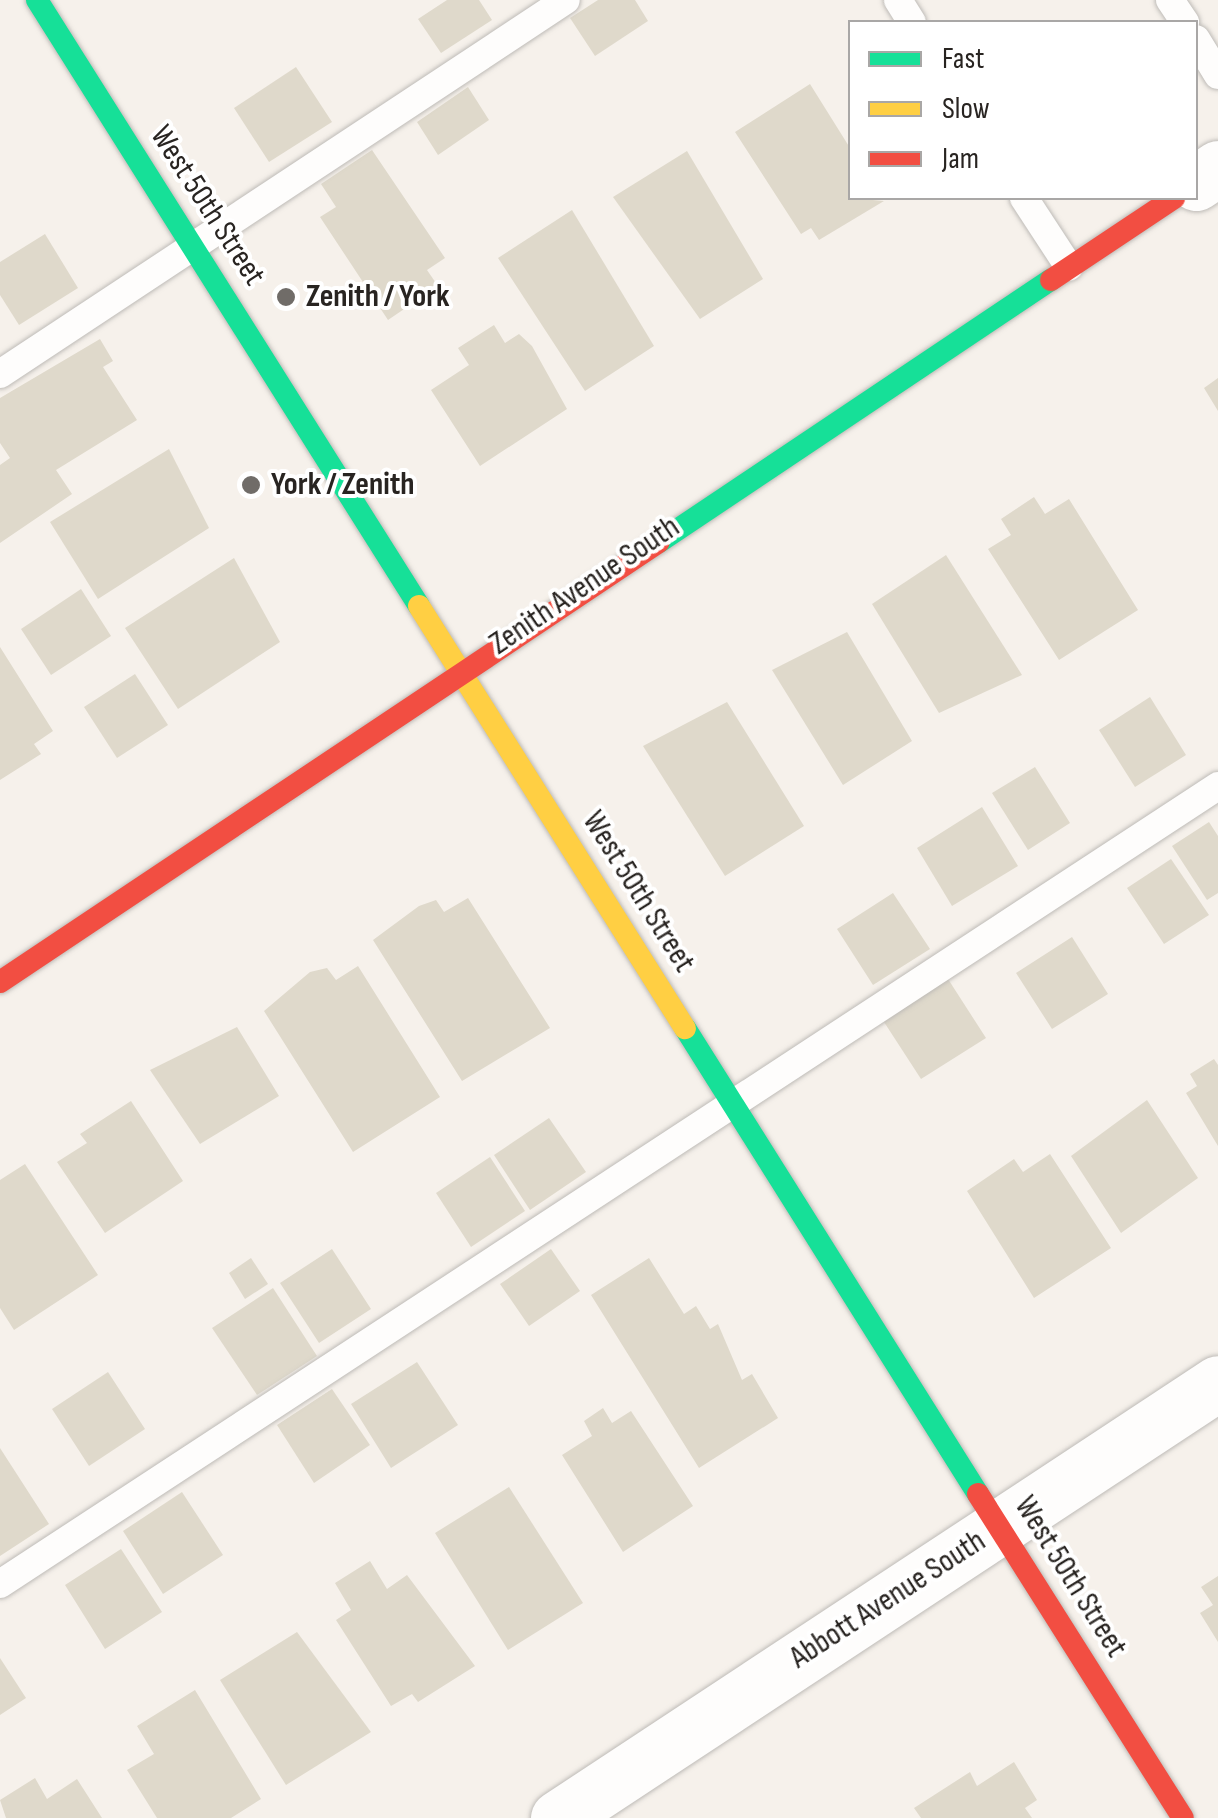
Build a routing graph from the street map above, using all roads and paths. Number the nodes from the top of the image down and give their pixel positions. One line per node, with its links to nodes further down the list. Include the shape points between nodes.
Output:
1 (37, 0): 7 (main road, West 50th Street)
2 (566, 0): 7 (lane)
3 (1198, 42): 4 (lane)
4 (1218, 74)
5 (1025, 200): 8 (lane)
6 (1171, 200): 8 (main road, Zenith Avenue South)
7 (195, 247): 9 (lane); 10 (main road, West 50th Street)
8 (1069, 268): 10 (main road, Zenith Avenue South)
9 (0, 374)
10 (462, 669): 12 (main road, Zenith Avenue South); 13 (main road, West 50th Street)
11 (1218, 786): 13 (lane)
12 (0, 982)
13 (731, 1104): 15 (main road, West 50th Street); 16 (lane)
14 (1218, 1383): 15 (street, Abbott Avenue South)
15 (1000, 1526): 17 (street, Abbott Avenue South); 18 (main road, West 50th Street)
16 (0, 1584)
17 (558, 1818)
18 (1183, 1818)

